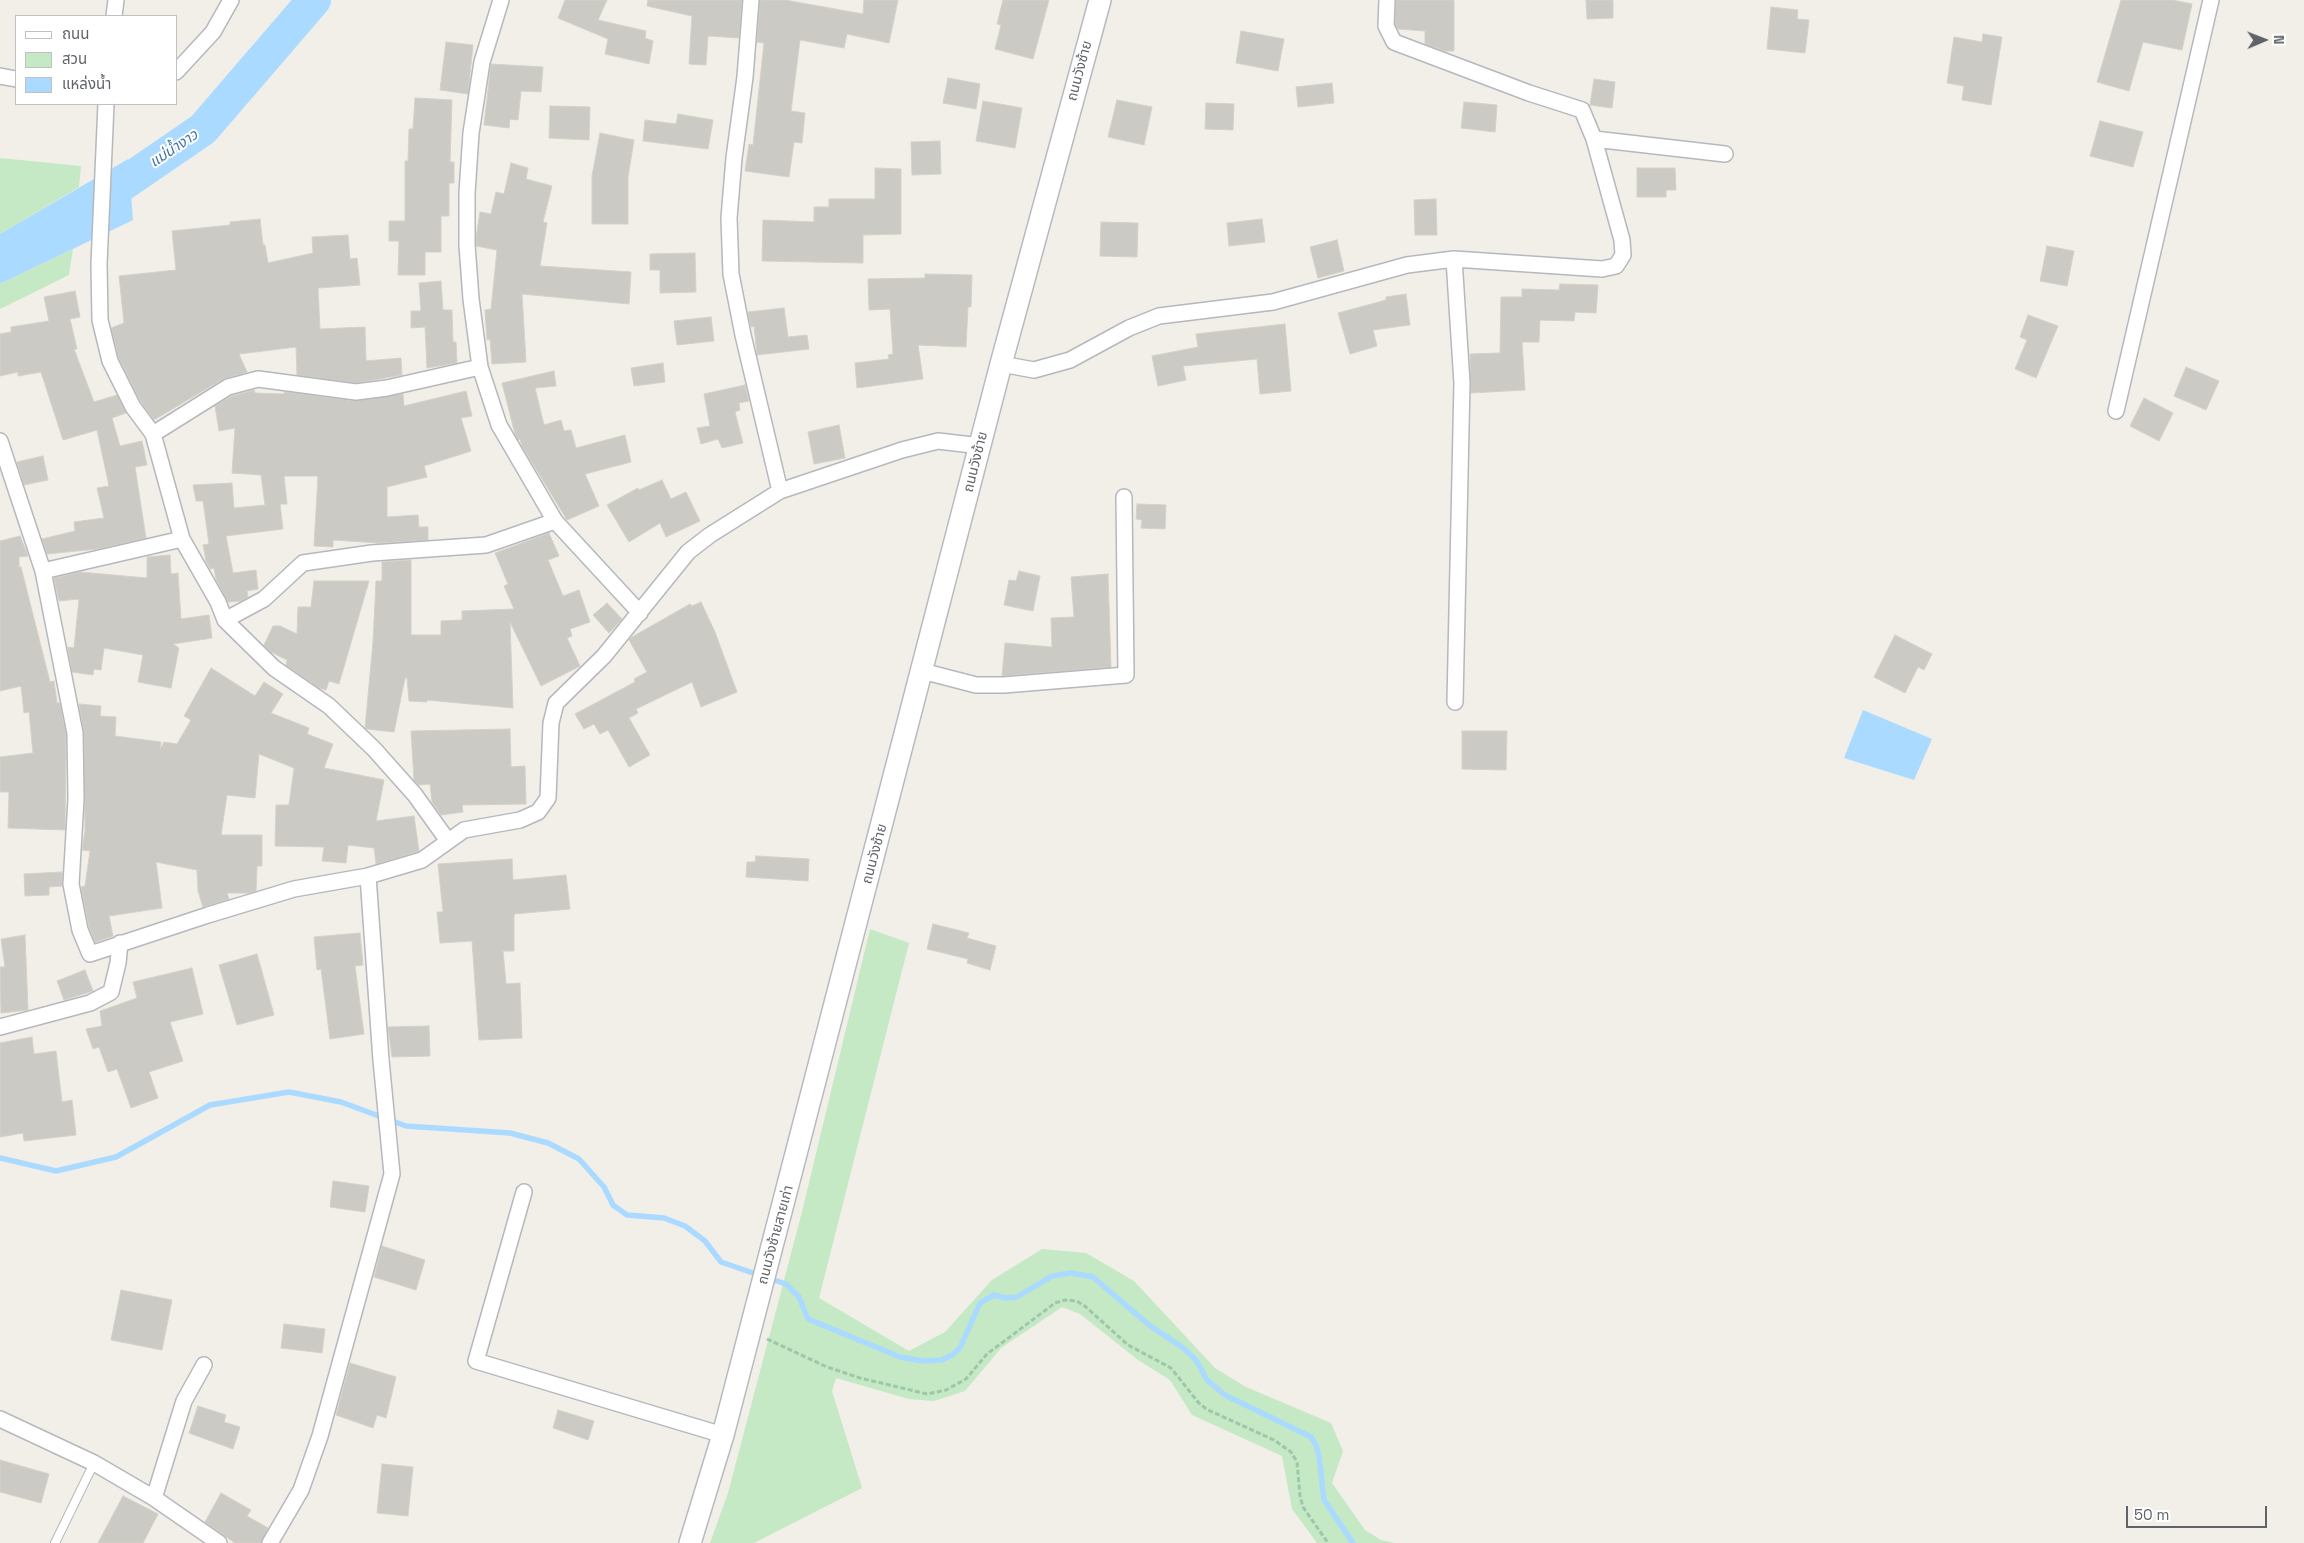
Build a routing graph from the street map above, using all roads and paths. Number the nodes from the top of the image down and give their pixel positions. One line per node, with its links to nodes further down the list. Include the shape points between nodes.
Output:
1 (116, 0): 8 (street)
2 (231, 0): 9 (street, via 213,32)
3 (501, 0): 17 (street, via 482,62 471,134 467,193 469,272)
4 (751, 0): 22 (street, via 729,218 731,274)
5 (1100, 0): 16 (main road, ถนนวังซ้าย)
6 (1387, 0): 13 (street, via 1386,26 1394,42 1582,110)
7 (2211, 0): 18 (street)
8 (114, 15)
9 (178, 70)
10 (0, 76): 11 (street)
11 (15, 79)
12 (106, 105): 19 (street, via 99,264 100,320 110,361 133,407)
13 (1594, 139): 14 (street); 15 (street, via 1622,240 1623,255 1616,266 1602,269)
14 (1726, 154)
15 (1454, 259): 16 (street, via 1407,264 1273,302 1160,316 1129,328 1070,360 1034,370); 30 (street, via 1462,383)
16 (1001, 364): 21 (main road, ถนนวังซ้าย)
17 (480, 367): 19 (street, via 356,392 258,379 228,387); 24 (street, via 500,425)
18 (2116, 411)
19 (154, 434): 25 (street)
20 (0, 441): 26 (street)
21 (981, 446): 22 (street, via 938,441); 29 (main road, ถนนวังซ้าย)
22 (780, 491): 27 (street, via 710,534 688,552)
23 (1124, 498): 29 (street, via 1126,675 1004,686 976,685)
24 (555, 521): 27 (street); 28 (street, via 486,545 372,553 303,562 264,599)
25 (182, 539): 26 (street); 28 (street)
26 (43, 571): 34 (street, via 75,733 76,799 70,884 80,930 90,954)
27 (640, 613): 31 (street, via 604,656 556,703 551,723 548,798 538,812 520,820 464,830)
28 (225, 620): 31 (street, via 274,668 329,706 374,749 415,794)
29 (922, 671): 33 (main road, ถนนวังซ้าย)
30 (1455, 702)
31 (448, 841): 32 (street, via 422,860)
32 (368, 876): 34 (street, via 294,889); 45 (street, via 392,1174 320,1436 301,1490)
33 (856, 925): 37 (main road, ถนนวังซ้ายสายเก่า)
34 (120, 943): 35 (street, via 111,992 90,1003)
35 (0, 1027)
36 (524, 1192): 40 (street, via 476,1361)
37 (750, 1332): 40 (main road, ถนนวังซ้ายสายเก่า); 47 (path, via 860,1378 927,1394 946,1390 966,1379 987,1354 1054,1304 1065,1300 1077,1301 1128,1345 1171,1368 1206,1410 1274,1440 1292,1452 1297,1462 1303,1507)
38 (204, 1365): 42 (street, via 184,1401)
39 (0, 1419): 41 (street)
40 (723, 1435): 46 (main road, ถนนวังซ้ายสายเก่า)
41 (94, 1464): 42 (street); 43 (lane)
42 (154, 1498): 44 (street)
43 (55, 1543)
44 (219, 1543)
45 (270, 1543)
46 (690, 1543)
47 (1328, 1543)

